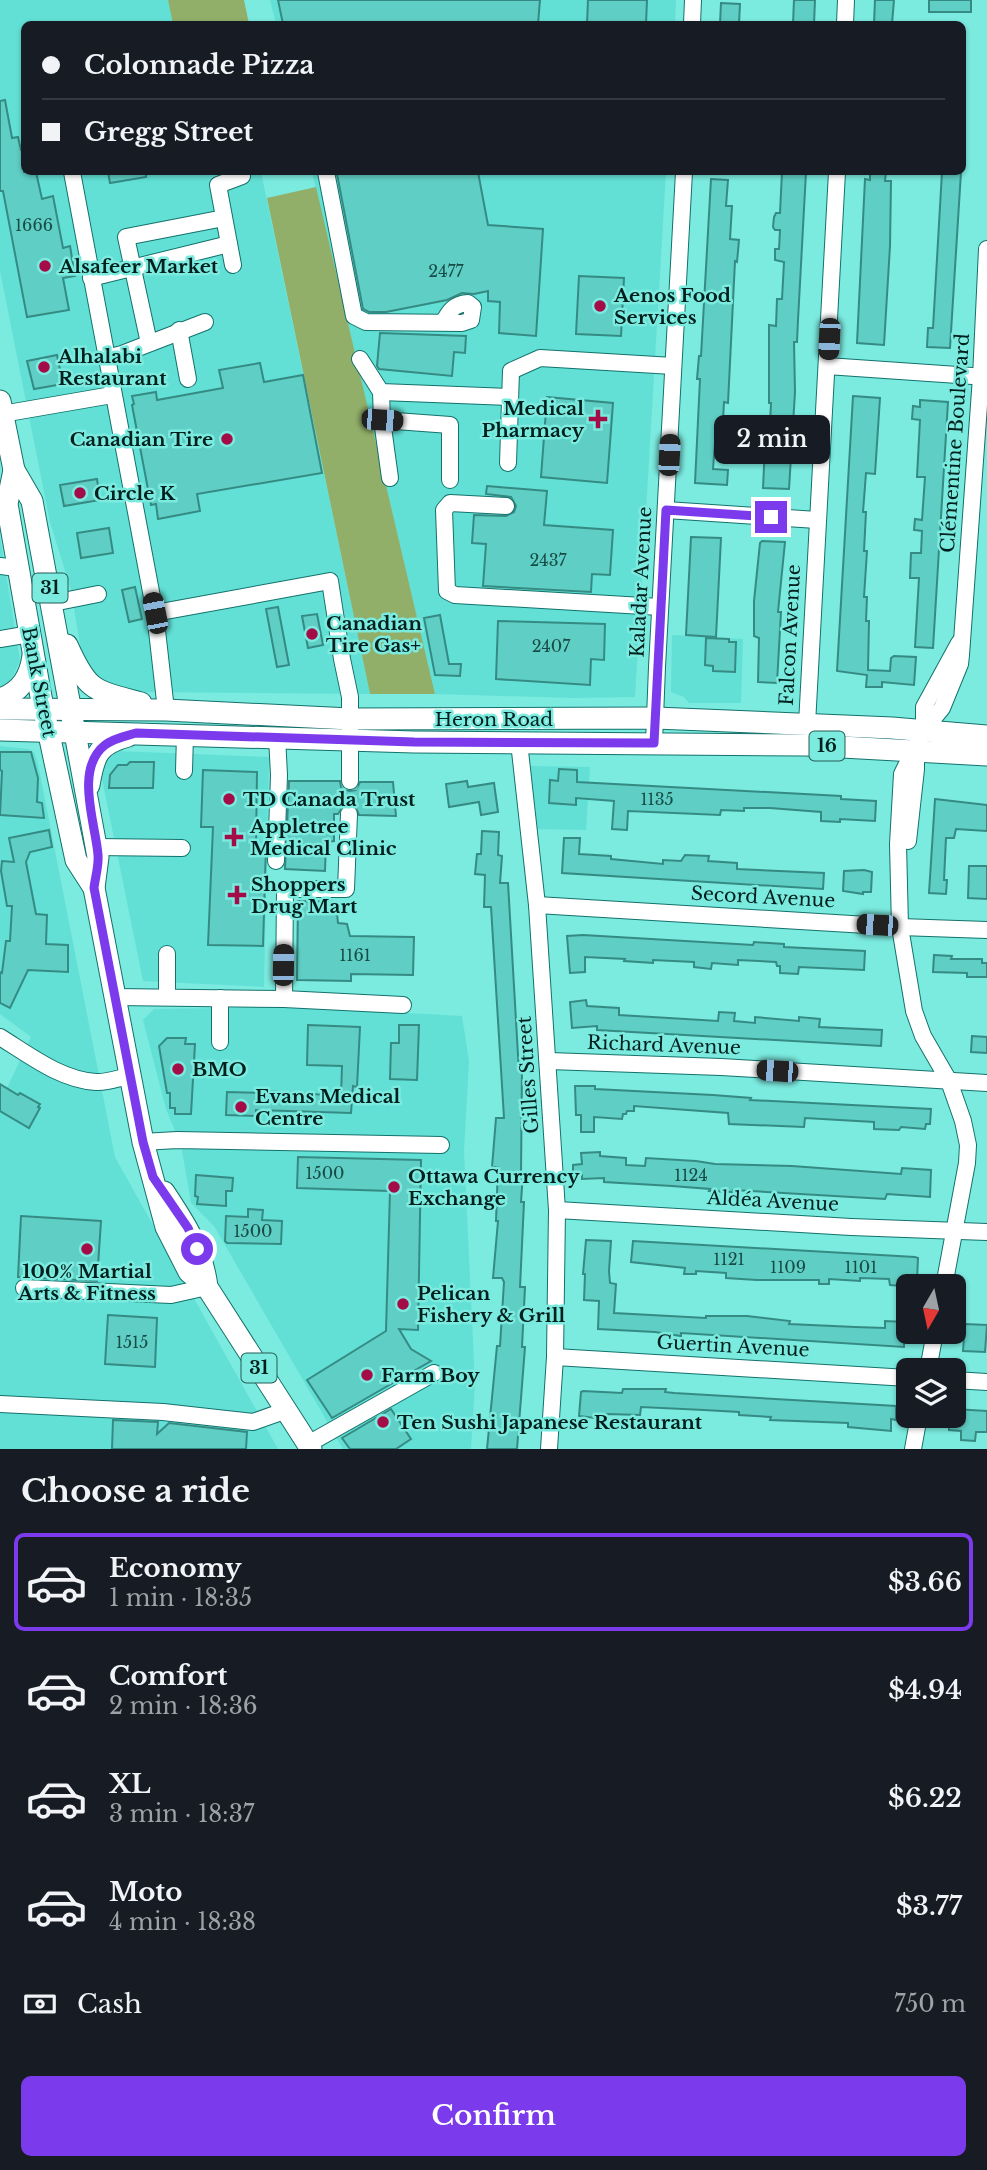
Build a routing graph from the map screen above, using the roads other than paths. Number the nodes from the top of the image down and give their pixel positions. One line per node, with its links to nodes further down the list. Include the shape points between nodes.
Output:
1 (693, 0): 3 (street)
2 (846, 0): 4 (street)
3 (692, 21)
4 (845, 21)
5 (73, 175): 15 (street)
6 (242, 175): 10 (street, via 218,185)
7 (327, 175): 17 (street, via 354,316 366,322)
8 (684, 175): 22 (street, Kaladar Avenue)
9 (837, 175): 23 (street, Falcon Avenue)
10 (224, 218): 11 (street); 14 (street, via 126,237)
11 (229, 244): 13 (street); 14 (street)
12 (987, 248): 24 (street, Clémentine Boulevard)
13 (233, 265)
14 (134, 267): 15 (street); 19 (street)
15 (92, 278): 20 (street)
16 (205, 322): 18 (street)
17 (443, 323)
18 (179, 330): 19 (street); 25 (street)
19 (149, 344): 20 (street)
20 (106, 358): 27 (street)
21 (360, 359): 26 (street)
22 (673, 366): 28 (street, via 540,358 510,371); 36 (street, Kaladar Avenue)
23 (827, 366): 24 (street); 37 (street, Falcon Avenue)
24 (984, 377): 54 (street, Clémentine Boulevard, via 961,639 924,707)
25 (188, 379)
26 (381, 392): 28 (street); 30 (street)
27 (112, 395): 29 (street); 42 (street)
28 (510, 397): 31 (street)
29 (1, 410): 32 (main road, Bank Street / 31)
30 (382, 420): 33 (street); 34 (street, via 450,425)
31 (508, 463)
32 (14, 470): 38 (main road, Bank Street / 31, via 7,504); 41 (main road, Bank Street / 31, via 32,502)
33 (390, 478)
34 (450, 480)
35 (506, 506): 40 (street, via 450,503 444,510 447,591 455,596)
36 (666, 510): 37 (street); 40 (street, Kaladar Avenue)
37 (817, 520): 51 (street, Falcon Avenue)
38 (9, 567): 44 (main road, Bank Street / 31)
39 (99, 594): 41 (street)
40 (660, 607): 49 (street, Kaladar Avenue)
41 (54, 612): 48 (main road, via 76,666 94,689); 50 (main road, Bank Street / 31)
42 (155, 613): 48 (street); 52 (street, via 330,581 350,697)
43 (0, 639): 44 (street)
44 (32, 644): 45 (main road, via 31,669 25,682); 47 (main road, Bank Street / 31)
45 (0, 699)
46 (0, 709): 47 (main road, Heron Road / 16)
47 (44, 710): 50 (main road, Heron Road / 16); 55 (main road, Bank Street / 31)
48 (166, 710): 50 (main road, Heron Road / 16); 52 (main road, Heron Road / 16)
49 (656, 719): 51 (main road, Heron Road / 16); 52 (main road, Heron Road / 16); 61 (street, Kaladar Avenue)
50 (74, 721): 55 (main road, Heron Road / 16); 56 (main road, Heron Road / 16); 66 (main road, Bank Street / 31)
51 (807, 723): 54 (main road, Heron Road / 16)
52 (350, 729): 59 (main road, Heron Road / 16); 60 (main road, Heron Road / 16); 65 (street)
53 (0, 730): 55 (main road, Heron Road / 16)
54 (924, 730): 58 (main road, Heron Road / 16); 62 (street, Clémentine Boulevard)
55 (49, 732): 71 (main road, Bank Street / 31, via 76,860)
56 (136, 733): 57 (main road, Heron Road / 16); 66 (main road, via 100,749)
57 (186, 735): 59 (main road, Heron Road / 16); 64 (street)
58 (987, 736)
59 (277, 737): 70 (street)
60 (519, 742): 61 (main road, Heron Road / 16); 72 (street, Gilles Street)
61 (654, 743): 62 (main road, Heron Road / 16)
62 (916, 750): 63 (main road, Heron Road / 16); 73 (street, Clémentine Boulevard, via 902,774)
63 (987, 755)
64 (184, 771)
65 (350, 781)
66 (87, 797): 68 (main road, Bank Street / 31)
67 (349, 814): 79 (street, via 346,889 285,889)
68 (96, 847): 69 (street); 71 (main road, Bank Street / 31)
69 (182, 848)
70 (276, 861)
71 (94, 888): 77 (main road, Bank Street / 31)
72 (537, 905): 73 (street, Secord Avenue); 83 (street, Gilles Street)
73 (900, 927): 74 (street, Secord Avenue); 85 (street, Clémentine Boulevard, via 914,1011)
74 (987, 930)
75 (167, 954): 76 (street)
76 (167, 996): 77 (street); 78 (street)
77 (114, 997): 84 (main road, Bank Street / 31)
78 (220, 998): 79 (street); 82 (street)
79 (284, 999): 80 (street)
80 (403, 1005)
81 (0, 1037): 84 (street, via 71,1076 97,1083)
82 (220, 1042)
83 (549, 1061): 85 (street, Richard Avenue); 89 (street, Gilles Street)
84 (129, 1076): 87 (main road, Bank Street / 31)
85 (949, 1080): 86 (street, Richard Avenue); 90 (street, Clémentine Boulevard, via 968,1145)
86 (987, 1083)
87 (143, 1142): 88 (street); 93 (main road, Bank Street / 31, via 153,1177 188,1229 205,1266)
88 (441, 1145)
89 (557, 1210): 90 (street, Aldéa Avenue); 95 (street, Gilles Street)
90 (954, 1229): 91 (street, Aldéa Avenue); 92 (street, Clémentine Boulevard)
91 (987, 1232)
92 (946, 1274)
93 (207, 1287): 94 (street, via 171,1295); 101 (main road, Bank Street / 31)
94 (24, 1289)
95 (555, 1357): 97 (street, Guertin Avenue); 104 (street, Gilles Street)
96 (434, 1373): 103 (street)
97 (896, 1377)
98 (966, 1381): 99 (street)
99 (987, 1382)
100 (0, 1404): 101 (street, via 163,1412 253,1422)
101 (287, 1410): 103 (main road, Bank Street / 31)
102 (917, 1428): 105 (street)
103 (309, 1446)
104 (549, 1449)
105 (914, 1449)

